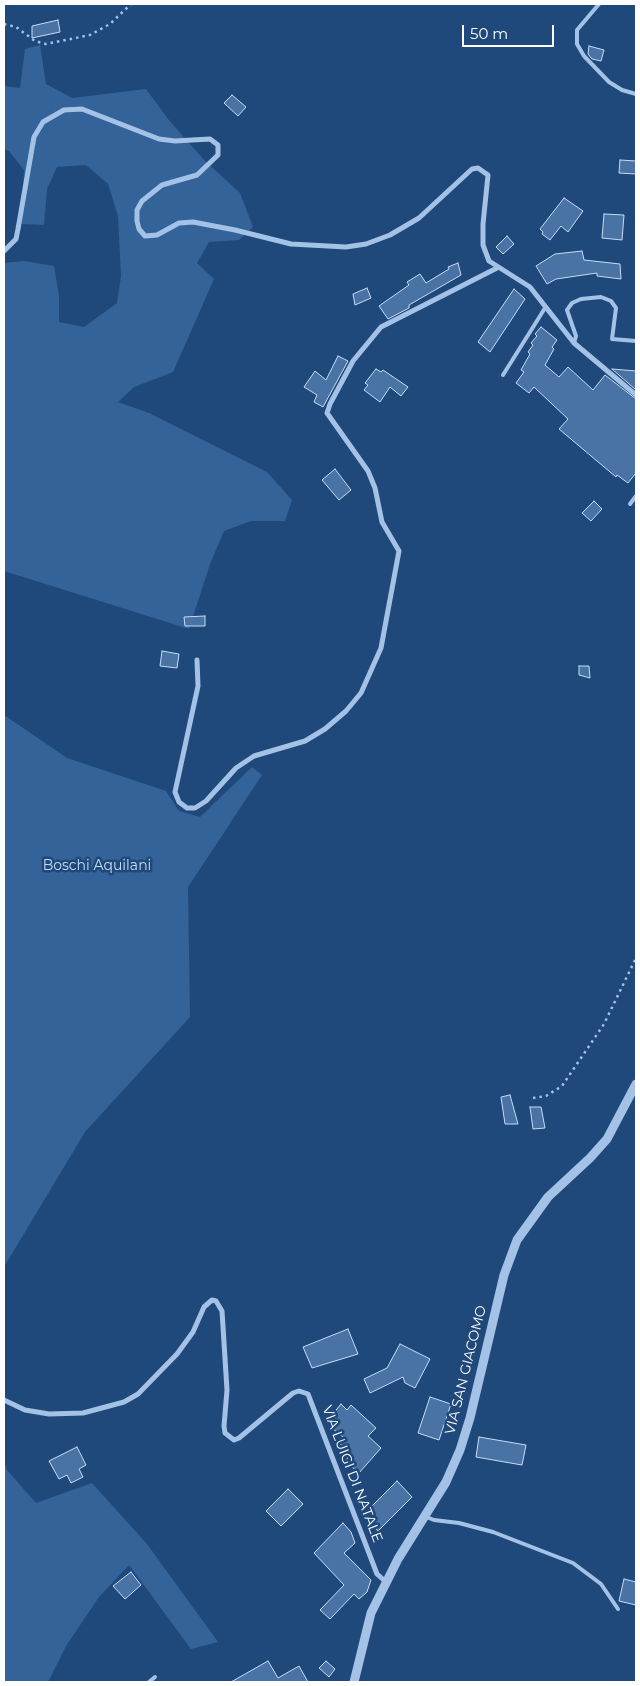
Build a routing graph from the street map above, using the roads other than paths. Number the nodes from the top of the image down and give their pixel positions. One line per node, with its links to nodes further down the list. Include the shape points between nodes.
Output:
1 (599, 4): 2 (lane, via 578,30 576,44 609,82)
2 (636, 94)
3 (4, 251): 4 (street, via 17,234 37,128 64,110 82,109 159,139 210,139 218,145 218,155 198,174 162,185 142,201 137,210 137,221 145,236 157,235 179,223 193,222 291,244 346,247 366,244 419,218 472,169 478,168 488,175 482,224 484,246 489,261)
4 (497, 268): 5 (street, via 530,287); 12 (street, via 381,327 353,362 327,413 368,471 382,522 399,551 381,648 361,693 325,729 305,741 254,756 236,768 206,802 187,808 179,802 175,792 198,686)
5 (545, 308): 7 (street); 8 (lane)
6 (636, 341): 7 (lane, via 612,339 616,308 611,301 601,297 581,299 567,310 576,336)
7 (574, 342): 9 (street)
8 (503, 376)
9 (636, 395)
10 (636, 496): 11 (lane)
11 (630, 504)
12 (197, 660)
13 (636, 1084): 15 (street, VIA SAN GIACOMO, via 606,1139 548,1197 517,1240 504,1275 460,1450 446,1482)
14 (4, 1400): 16 (street, VIA LUIGI DI NATALE, via 26,1410 49,1414 82,1413 124,1402 138,1394 177,1354 193,1332 204,1307 212,1300 216,1301 222,1311 227,1390 225,1433 234,1440 239,1438 293,1393 304,1391 308,1394 378,1574)
15 (424, 1516): 16 (street, VIA SAN GIACOMO); 17 (lane, via 493,1532 573,1563 601,1584)
16 (386, 1582): 20 (street, VIA SAN GIACOMO, via 371,1613)
17 (618, 1609)
18 (155, 1677): 19 (lane)
19 (149, 1682)
20 (354, 1682)

